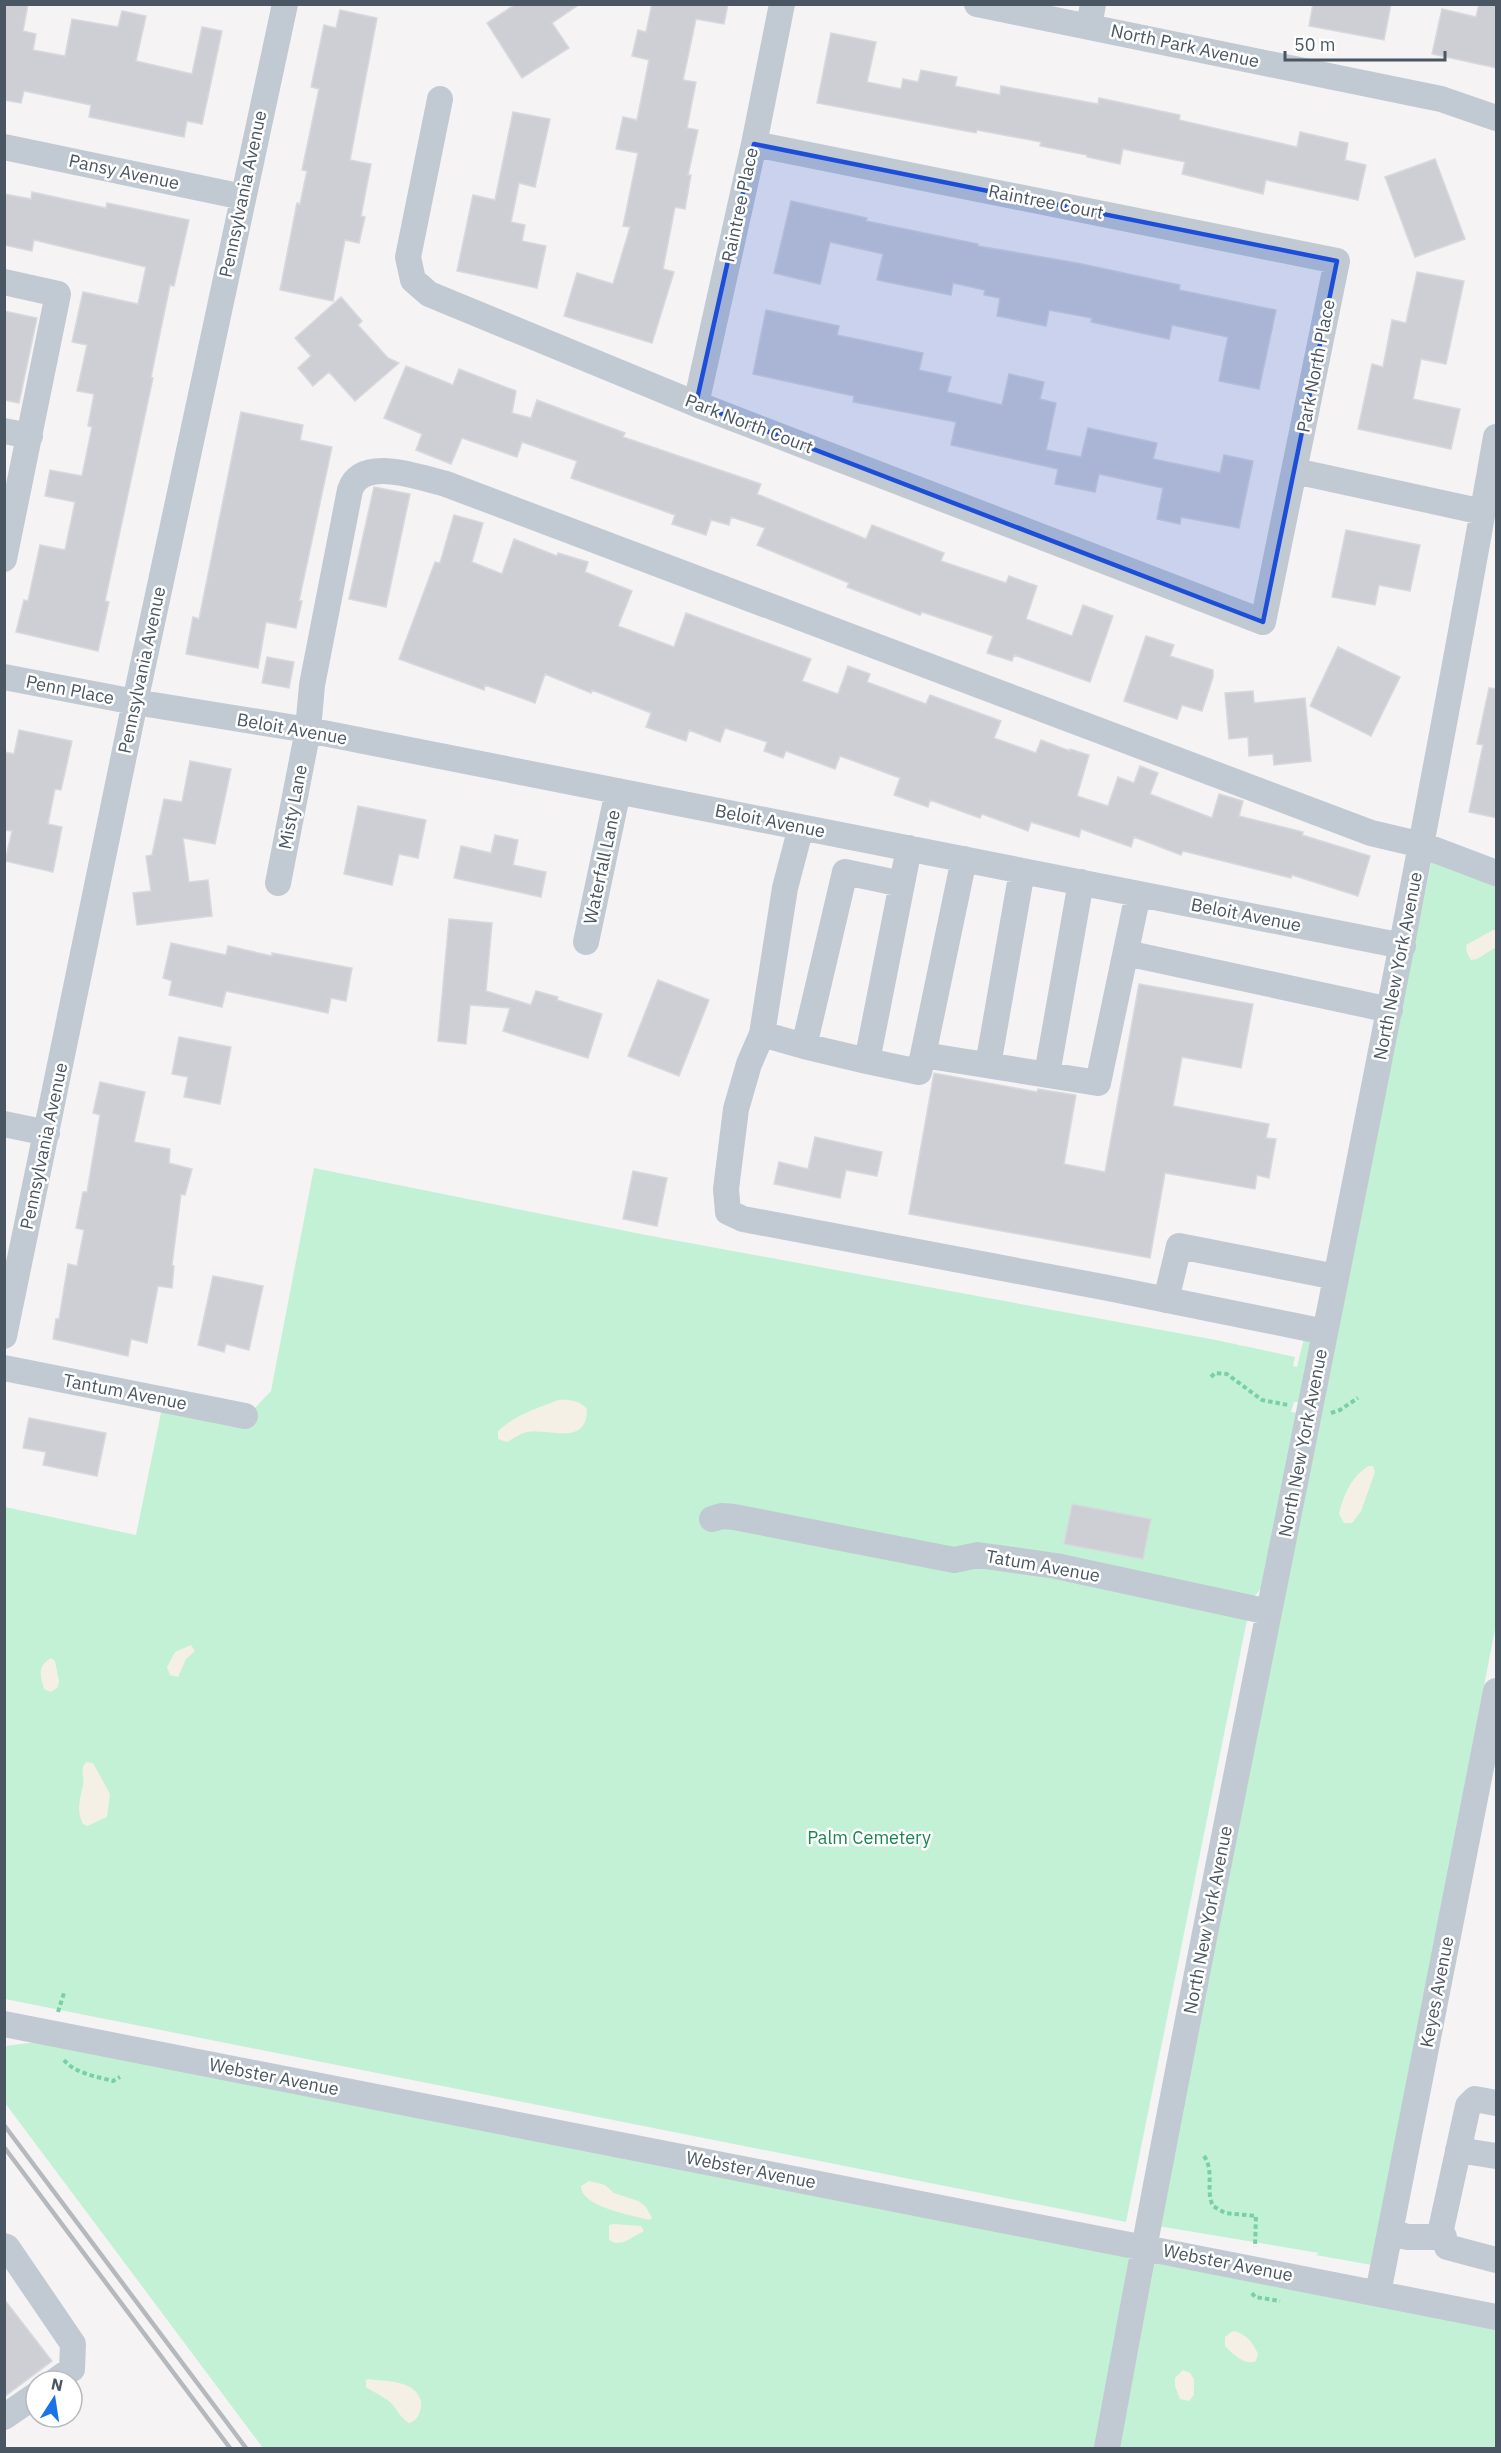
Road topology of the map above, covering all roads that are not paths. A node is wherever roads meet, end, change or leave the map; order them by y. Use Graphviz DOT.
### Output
graph roads {
  1 [pos="285,4"];
  2 [pos="782,4"];
  3 [pos="977,4"];
  4 [pos="1091,16"];
  5 [pos="440,99"];
  6 [pos="1497,118"];
  7 [pos="754,144"];
  8 [pos="4,147"];
  9 [pos="243,197"];
  10 [pos="1337,261"];
  11 [pos="4,282"];
  12 [pos="696,404"];
  13 [pos="4,431"];
  14 [pos="30,436"];
  15 [pos="1497,437"];
  16 [pos="1295,471"];
  17 [pos="1483,512"];
  18 [pos="4,559"];
  19 [pos="1263,622"];
  20 [pos="4,677"];
  21 [pos="135,702"];
  22 [pos="308,730"];
  23 [pos="618,791"];
  24 [pos="801,827"];
  25 [pos="1422,845"];
  26 [pos="909,848"];
  27 [pos="964,859"];
  28 [pos="1022,871"];
  29 [pos="1497,873"];
  30 [pos="1081,882"];
  31 [pos="278,883"];
  32 [pos="902,884"];
  33 [pos="1138,894"];
  34 [pos="586,942"];
  35 [pos="1403,946"];
  36 [pos="1126,953"];
  37 [pos="1390,1010"];
  38 [pos="762,1034"];
  39 [pos="804,1046"];
  40 [pos="923,1055"];
  41 [pos="867,1061"];
  42 [pos="988,1065"];
  43 [pos="1047,1074"];
  44 [pos="4,1124"];
  45 [pos="47,1133"];
  46 [pos="1336,1277"];
  47 [pos="1166,1300"];
  48 [pos="1325,1332"];
  49 [pos="4,1336"];
  50 [pos="4,1368"];
  51 [pos="245,1416"];
  52 [pos="711,1519"];
  53 [pos="1269,1612"];
  54 [pos="1497,1691"];
  55 [pos="4,2024"];
  56 [pos="1497,2103"];
  57 [pos="1458,2150"];
  58 [pos="1497,2156"];
  59 [pos="1390,2231"];
  60 [pos="1444,2238"];
  61 [pos="4,2246"];
  62 [pos="1143,2246"];
  63 [pos="1497,2260"];
  64 [pos="1378,2293"];
  65 [pos="1497,2317"];
  66 [pos="65,2369"];
  67 [pos="24,2403"];
  68 [pos="4,2417"];
  69 [pos="1107,2448"];
  1 -- 9 [label="street, Pennsylvania Avenue"];
  2 -- 7 [label="street, Raintree Place"];
  3 -- 4 [label="street, North Park Avenue"];
  4 -- 6 [label="street, North Park Avenue"];
  5 -- 12 [label="street, Park North Court"];
  7 -- 10 [label="street, Raintree Court"];
  7 -- 12 [label="street, Raintree Place"];
  8 -- 9 [label="street, Pansy Avenue"];
  9 -- 21 [label="street, Pennsylvania Avenue"];
  10 -- 16 [label="street, Park North Place"];
  11 -- 14 [label="street"];
  12 -- 19 [label="street, Park North Court"];
  13 -- 14 [label="street"];
  14 -- 18 [label="street"];
  15 -- 17 [label="street, North New York Avenue"];
  16 -- 17 [label="street"];
  16 -- 19 [label="street, Park North Place"];
  17 -- 25 [label="street, North New York Avenue"];
  20 -- 21 [label="street, Penn Place"];
  21 -- 22 [label="street, Beloit Avenue"];
  21 -- 45 [label="street, Pennsylvania Avenue"];
  22 -- 23 [label="street, Beloit Avenue"];
  22 -- 25 [label="street, Misty Lane"];
  22 -- 31 [label="street, Misty Lane"];
  23 -- 24 [label="street, Beloit Avenue"];
  23 -- 34 [label="street, Waterfall Lane"];
  24 -- 26 [label="street, Beloit Avenue"];
  24 -- 38 [label="street"];
  25 -- 29 [label="street"];
  25 -- 35 [label="street, North New York Avenue"];
  26 -- 27 [label="street, Beloit Avenue"];
  26 -- 32 [label="street"];
  27 -- 28 [label="street, Beloit Avenue"];
  27 -- 40 [label="street"];
  28 -- 30 [label="street, Beloit Avenue"];
  28 -- 42 [label="street"];
  30 -- 33 [label="street, Beloit Avenue"];
  30 -- 43 [label="street"];
  32 -- 39 [label="street"];
  32 -- 41 [label="street"];
  33 -- 35 [label="street, Beloit Avenue"];
  33 -- 36 [label="street"];
  35 -- 37 [label="street, North New York Avenue"];
  36 -- 37 [label="street"];
  36 -- 43 [label="street"];
  37 -- 46 [label="street, North New York Avenue"];
  38 -- 39 [label="street"];
  38 -- 47 [label="street"];
  39 -- 41 [label="street"];
  40 -- 41 [label="street"];
  40 -- 42 [label="street"];
  42 -- 43 [label="street"];
  44 -- 45 [label="street"];
  45 -- 49 [label="street, Pennsylvania Avenue"];
  46 -- 47 [label="street"];
  46 -- 48 [label="street, North New York Avenue"];
  47 -- 48 [label="street"];
  48 -- 53 [label="street, North New York Avenue"];
  50 -- 51 [label="street, Tantum Avenue"];
  52 -- 53 [label="street, Tatum Avenue"];
  53 -- 62 [label="street, North New York Avenue"];
  54 -- 59 [label="street, Keyes Avenue"];
  55 -- 62 [label="street, Webster Avenue"];
  56 -- 57 [label="street"];
  57 -- 58 [label="street"];
  57 -- 60 [label="street"];
  59 -- 60 [label="street"];
  59 -- 64 [label="street, Keyes Avenue"];
  60 -- 63 [label="street"];
  61 -- 66 [label="street"];
  62 -- 64 [label="street, Webster Avenue"];
  62 -- 69 [label="street, North New York Avenue"];
  64 -- 65 [label="street, Webster Avenue"];
  67 -- 68 [label="street"];
}
